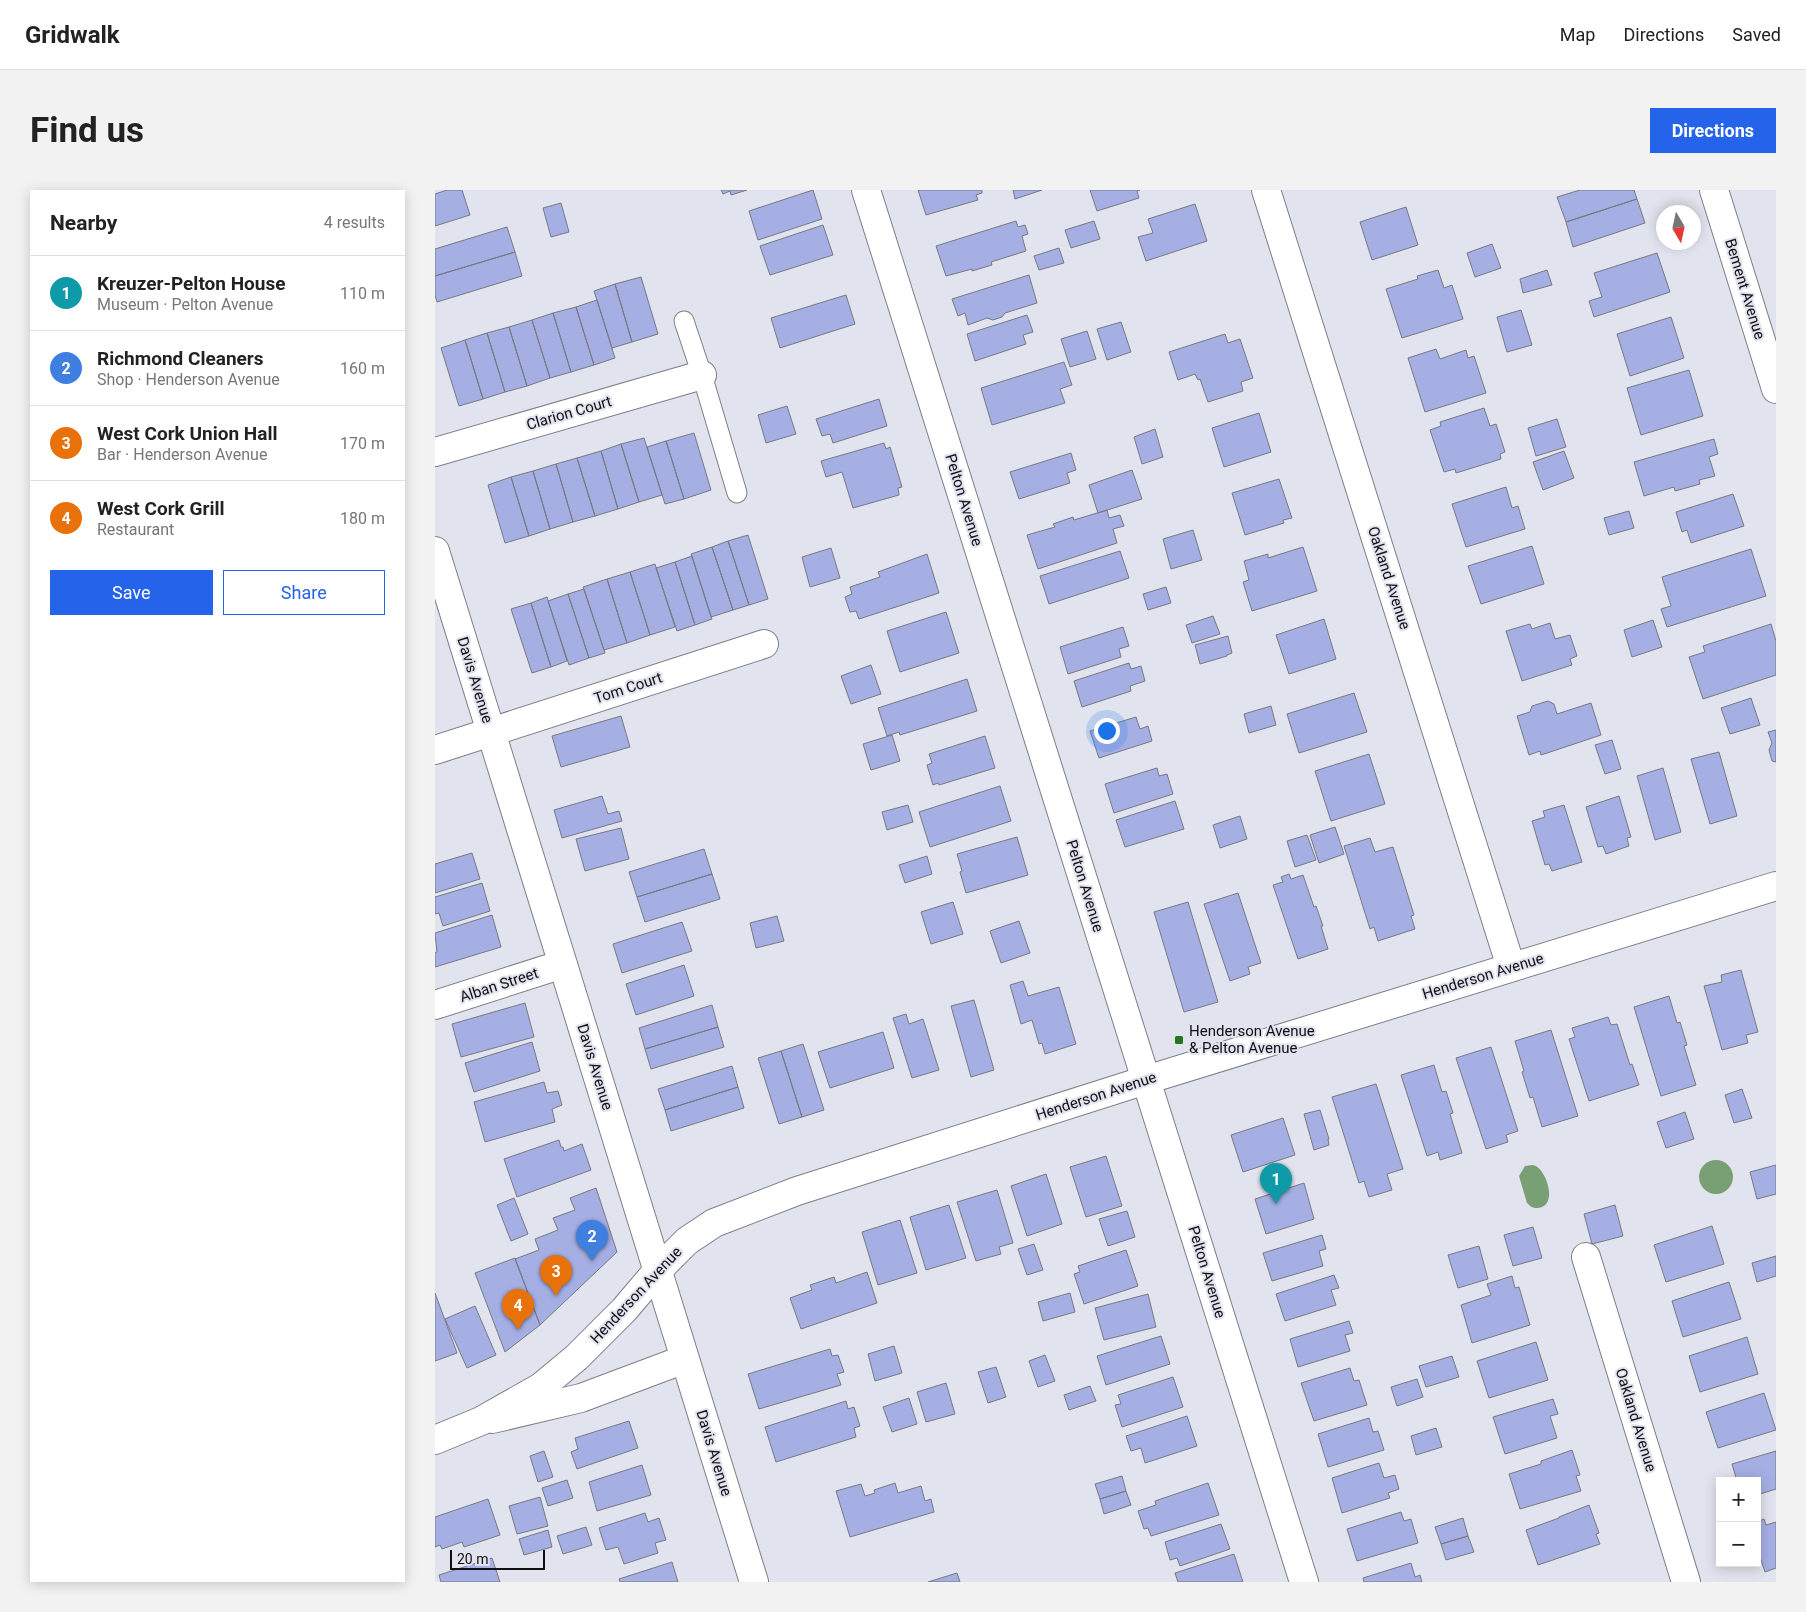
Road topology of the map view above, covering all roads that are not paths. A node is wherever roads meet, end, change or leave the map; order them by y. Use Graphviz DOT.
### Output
graph roads {
  1 [pos="867,190"];
  2 [pos="1266,190"];
  3 [pos="1714,190"];
  4 [pos="684,321"];
  5 [pos="702,375"];
  6 [pos="1776,389"];
  7 [pos="435,452"];
  8 [pos="737,493"];
  9 [pos="435,551"];
  10 [pos="765,644"];
  11 [pos="491,732"];
  12 [pos="435,750"];
  13 [pos="1776,886"];
  14 [pos="563,964"];
  15 [pos="1511,967"];
  16 [pos="435,1005"];
  17 [pos="1146,1080"];
  18 [pos="1586,1257"];
  19 [pos="658,1270"];
  20 [pos="685,1359"];
  21 [pos="481,1421"];
  22 [pos="435,1440"];
  23 [pos="754,1582"];
  24 [pos="1304,1582"];
  25 [pos="1686,1582"];
  1 -- 17 [label="street, Pelton Avenue"];
  2 -- 15 [label="street, Oakland Avenue"];
  3 -- 6 [label="street, Bement Avenue"];
  4 -- 5 [label="lane"];
  5 -- 7 [label="street, Clarion Court"];
  5 -- 8 [label="lane"];
  9 -- 11 [label="street, Davis Avenue"];
  10 -- 11 [label="street, Tom Court"];
  11 -- 12 [label="street, Tom Court"];
  11 -- 14 [label="street, Davis Avenue"];
  13 -- 15 [label="street, Henderson Avenue"];
  14 -- 16 [label="street, Alban Street"];
  14 -- 19 [label="street, Davis Avenue"];
  15 -- 17 [label="street, Henderson Avenue"];
  17 -- 19 [label="street, Henderson Avenue"];
  17 -- 24 [label="street, Pelton Avenue"];
  18 -- 25 [label="street, Oakland Avenue"];
  19 -- 20 [label="street, Davis Avenue"];
  19 -- 21 [label="street, Henderson Avenue"];
  20 -- 21 [label="street, Henderson Avenue"];
  20 -- 23 [label="street, Davis Avenue"];
  21 -- 22 [label="street, Henderson Avenue"];
}
